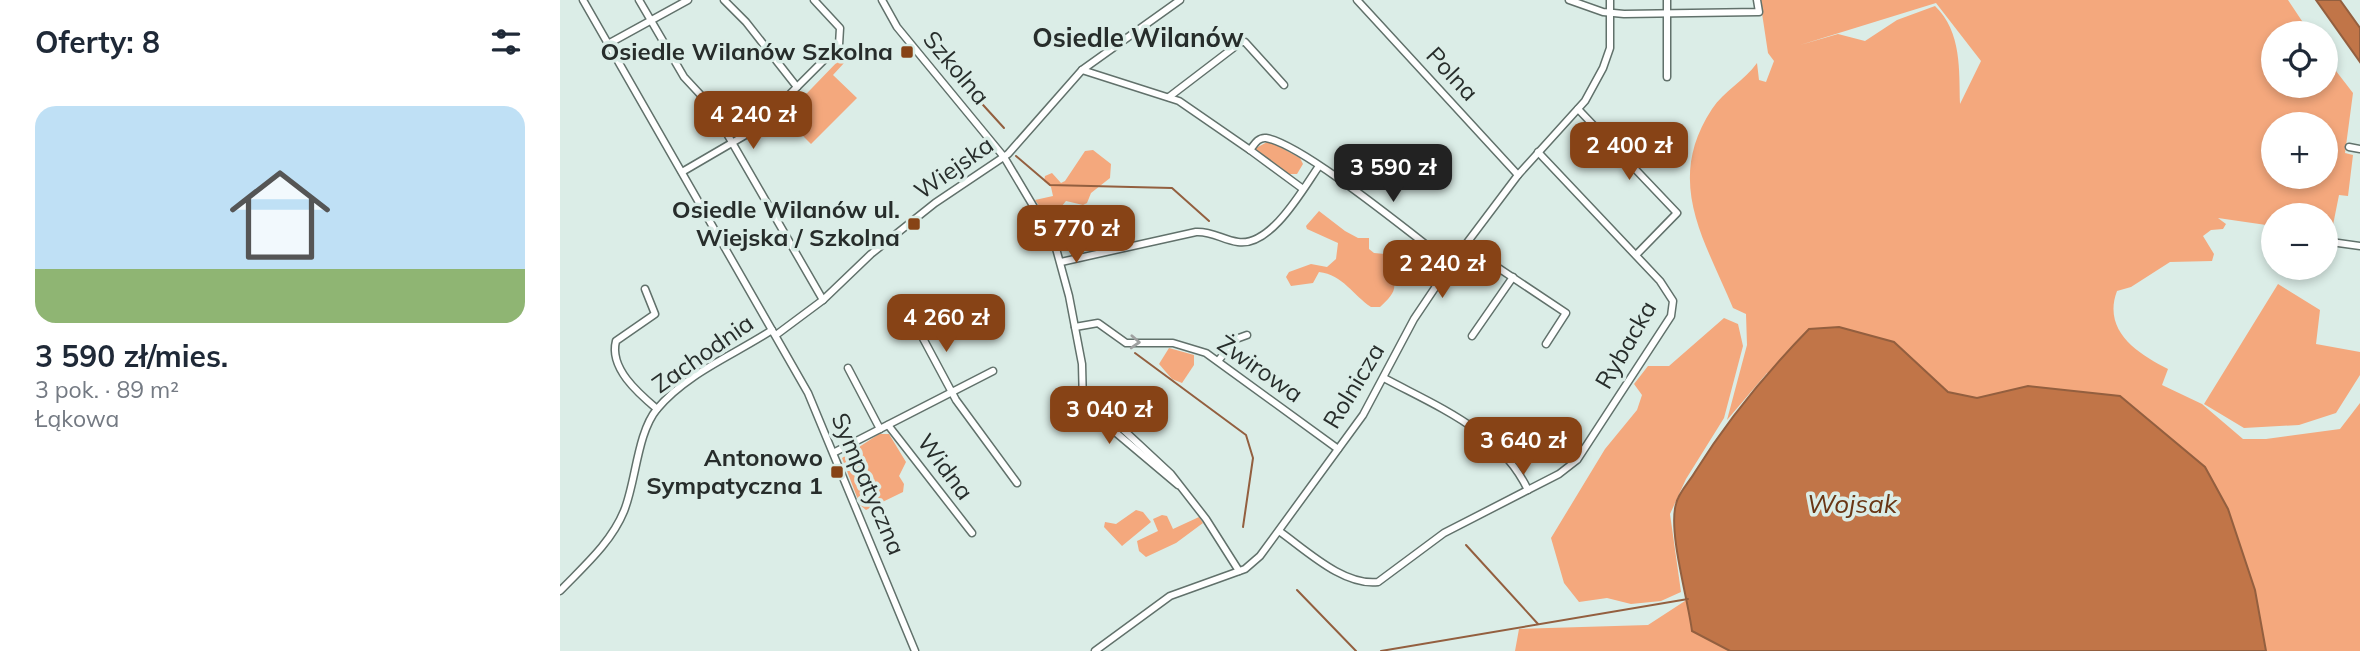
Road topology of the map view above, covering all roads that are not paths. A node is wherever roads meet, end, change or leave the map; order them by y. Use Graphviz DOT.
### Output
graph roads {
  1 [pos="583,0"];
  2 [pos="639,0"];
  3 [pos="688,0"];
  4 [pos="724,0"];
  5 [pos="814,0"];
  6 [pos="891,0"];
  7 [pos="1180,0"];
  8 [pos="1357,0"];
  9 [pos="1569,0"];
  10 [pos="1610,0"];
  11 [pos="1667,0"];
  12 [pos="1757,0"];
  13 [pos="883,2"];
  14 [pos="1668,13"];
  15 [pos="1611,14"];
  16 [pos="652,22"];
  17 [pos="608,44"];
  18 [pos="1082,70"];
  19 [pos="1667,77"];
  20 [pos="1284,85"];
  21 [pos="797,87"];
  22 [pos="1169,97"];
  23 [pos="1578,109"];
  24 [pos="733,144"];
  25 [pos="2349,147"];
  26 [pos="2360,149"];
  27 [pos="1250,150"];
  28 [pos="1538,152"];
  29 [pos="1004,157"];
  30 [pos="1320,166"];
  31 [pos="682,172"];
  32 [pos="1518,175"];
  33 [pos="1303,189"];
  34 [pos="2338,243"];
  35 [pos="1464,245"];
  36 [pos="2360,246"];
  37 [pos="1636,255"];
  38 [pos="1061,262"];
  39 [pos="1451,264"];
  40 [pos="1513,277"];
  41 [pos="645,289"];
  42 [pos="823,300"];
  43 [pos="1075,327"];
  44 [pos="918,329"];
  45 [pos="774,332"];
  46 [pos="1247,335"];
  47 [pos="1472,336"];
  48 [pos="1546,344"];
  49 [pos="1218,361"];
  50 [pos="848,368"];
  51 [pos="993,371"];
  52 [pos="1384,378"];
  53 [pos="951,392"];
  54 [pos="657,409"];
  55 [pos="888,425"];
  56 [pos="880,429"];
  57 [pos="1338,449"];
  58 [pos="835,452"];
  59 [pos="1017,483"];
  60 [pos="1528,490"];
  61 [pos="1279,530"];
  62 [pos="972,533"];
  63 [pos="1240,571"];
  64 [pos="560,591"];
  65 [pos="915,651"];
  66 [pos="1095,651"];
  1 -- 17 [label="street, Sympatyczna"];
  2 -- 16 [label="street"];
  3 -- 16 [label="street"];
  4 -- 21 [label="street"];
  5 -- 21 [label="street"];
  6 -- 13 [label="street"];
  7 -- 18 [label="street, Wiejska"];
  8 -- 32 [label="street, Polna"];
  9 -- 15 [label="street"];
  10 -- 15 [label="street, Rolnicza"];
  11 -- 14 [label="street"];
  12 -- 14 [label="street"];
  13 -- 29 [label="street, Szkolna"];
  14 -- 15 [label="street"];
  14 -- 19 [label="street"];
  15 -- 23 [label="street, Rolnicza"];
  16 -- 17 [label="street"];
  16 -- 24 [label="street"];
  17 -- 31 [label="street, Sympatyczna"];
  18 -- 22 [label="street"];
  18 -- 29 [label="street, Wiejska"];
  20 -- 22 [label="street"];
  21 -- 24 [label="street"];
  22 -- 27 [label="street"];
  23 -- 28 [label="street, Rolnicza"];
  23 -- 37 [label="street"];
  24 -- 31 [label="street"];
  24 -- 42 [label="street"];
  25 -- 26 [label="street"];
  27 -- 30 [label="street"];
  27 -- 33 [label="street"];
  28 -- 32 [label="street, Rolnicza"];
  28 -- 37 [label="street, Rybacka"];
  29 -- 38 [label="street, Szkolna"];
  29 -- 42 [label="street, Wiejska"];
  30 -- 33 [label="street"];
  30 -- 39 [label="street"];
  31 -- 45 [label="street, Sympatyczna"];
  32 -- 35 [label="street, Rolnicza"];
  33 -- 38 [label="street"];
  34 -- 36 [label="street"];
  35 -- 39 [label="street, Rolnicza"];
  35 -- 40 [label="street"];
  37 -- 60 [label="street, Rybacka"];
  38 -- 43 [label="street, Szkolna"];
  39 -- 52 [label="street, Rolnicza"];
  40 -- 47 [label="street"];
  40 -- 48 [label="street"];
  41 -- 54 [label="street"];
  42 -- 45 [label="street, Wiejska"];
  43 -- 49 [label="street, Żwirowa, one-way"];
  43 -- 63 [label="street, Szkolna"];
  44 -- 53 [label="street"];
  45 -- 54 [label="street, Zachodnia"];
  45 -- 58 [label="street, Sympatyczna"];
  46 -- 49 [label="street"];
  49 -- 57 [label="street, Żwirowa"];
  50 -- 56 [label="street"];
  51 -- 53 [label="street"];
  52 -- 57 [label="street, Rolnicza"];
  52 -- 60 [label="street"];
  53 -- 55 [label="street"];
  53 -- 59 [label="street"];
  54 -- 64 [label="street, Zachodnia"];
  55 -- 56 [label="street"];
  55 -- 62 [label="street, Widna"];
  56 -- 58 [label="street"];
  57 -- 61 [label="street, Rolnicza"];
  58 -- 65 [label="street, Sympatyczna"];
  60 -- 61 [label="street, Rybacka"];
  61 -- 63 [label="street, Rolnicza"];
  63 -- 66 [label="street, Rolnicza"];
}
